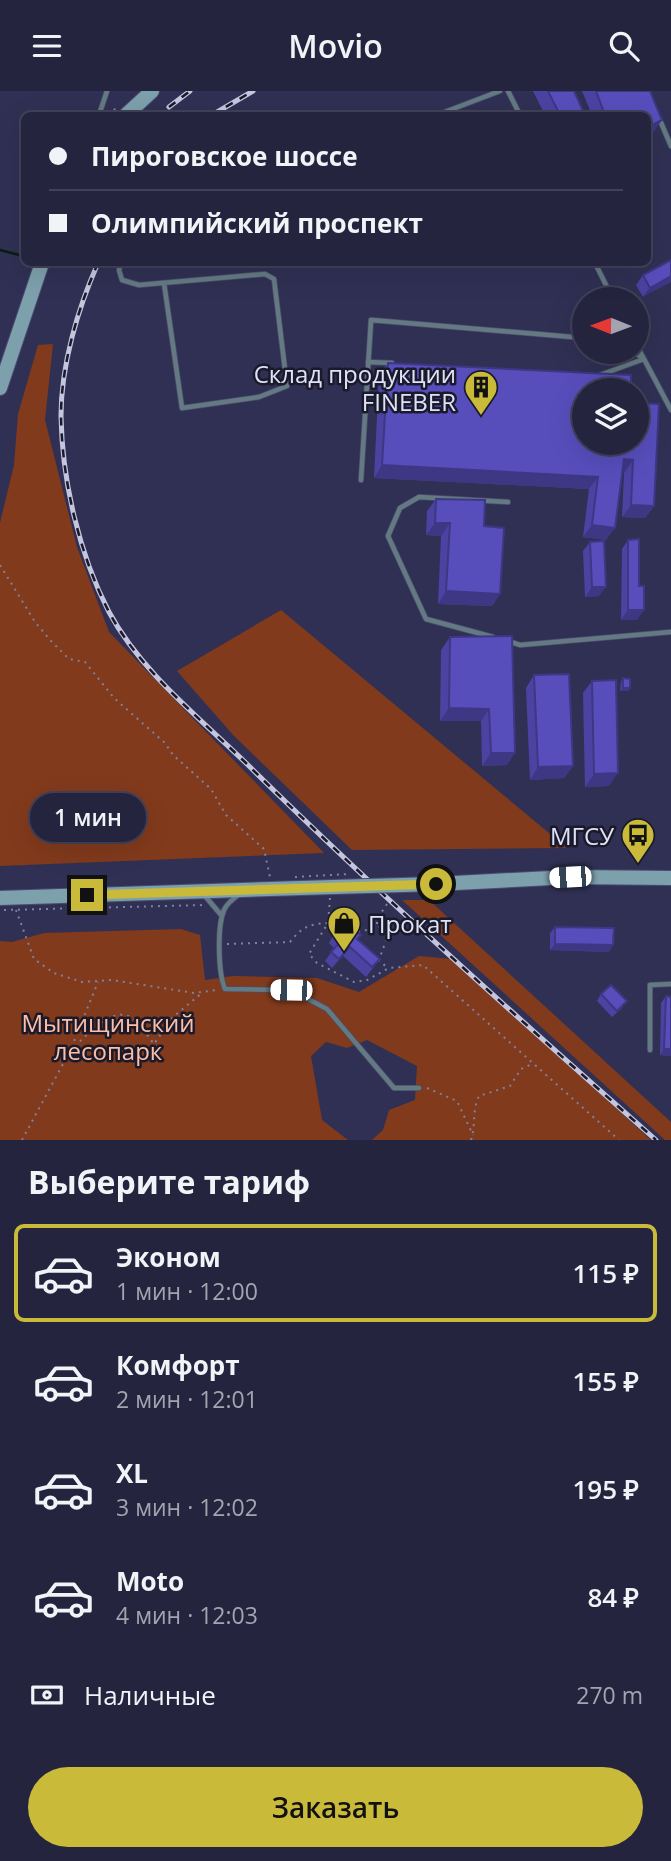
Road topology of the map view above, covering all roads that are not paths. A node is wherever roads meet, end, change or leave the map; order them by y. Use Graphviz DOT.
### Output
graph roads {
  1 [pos="107,91"];
  2 [pos="152,91"];
  3 [pos="500,91"];
  4 [pos="508,91"];
  5 [pos="100,112"];
  6 [pos="129,112"];
  7 [pos="445,112"];
  8 [pos="518,112"];
  9 [pos="656,113"];
  10 [pos="671,146"];
  11 [pos="41,266"];
  12 [pos="120,266"];
  13 [pos="596,266"];
  14 [pos="164,283"];
  15 [pos="607,287"];
  16 [pos="572,337"];
  17 [pos="368,362"];
  18 [pos="396,363"];
  19 [pos="631,364"];
  20 [pos="647,364"];
  21 [pos="587,374"];
  22 [pos="0,388"];
  23 [pos="671,409"];
  24 [pos="361,480"];
  25 [pos="508,502"];
  26 [pos="671,632"];
  27 [pos="671,878"];
  28 [pos="247,890"];
  29 [pos="195,891"];
  30 [pos="0,898"];
  31 [pos="222,916"];
  32 [pos="671,984"];
  33 [pos="650,1050"];
  34 [pos="419,1088"];
  1 -- 5 [label="lane"];
  2 -- 6 [label="main road"];
  3 -- 7 [label="lane"];
  4 -- 8 [label="lane"];
  9 -- 10 [label="lane"];
  11 -- 22 [label="main road"];
  12 -- 14 [label="lane"];
  13 -- 15 [label="lane"];
  14 -- 14 [label="lane"];
  16 -- 17 [label="lane"];
  17 -- 18 [label="lane"];
  17 -- 24 [label="lane"];
  19 -- 21 [label="lane"];
  20 -- 23 [label="lane"];
  25 -- 26 [label="lane"];
  27 -- 28 [label="main road, bridge"];
  28 -- 29 [label="main road"];
  28 -- 31 [label="lane"];
  29 -- 30 [label="main road"];
  29 -- 31 [label="lane"];
  31 -- 34 [label="lane"];
  32 -- 33 [label="lane"];
}
